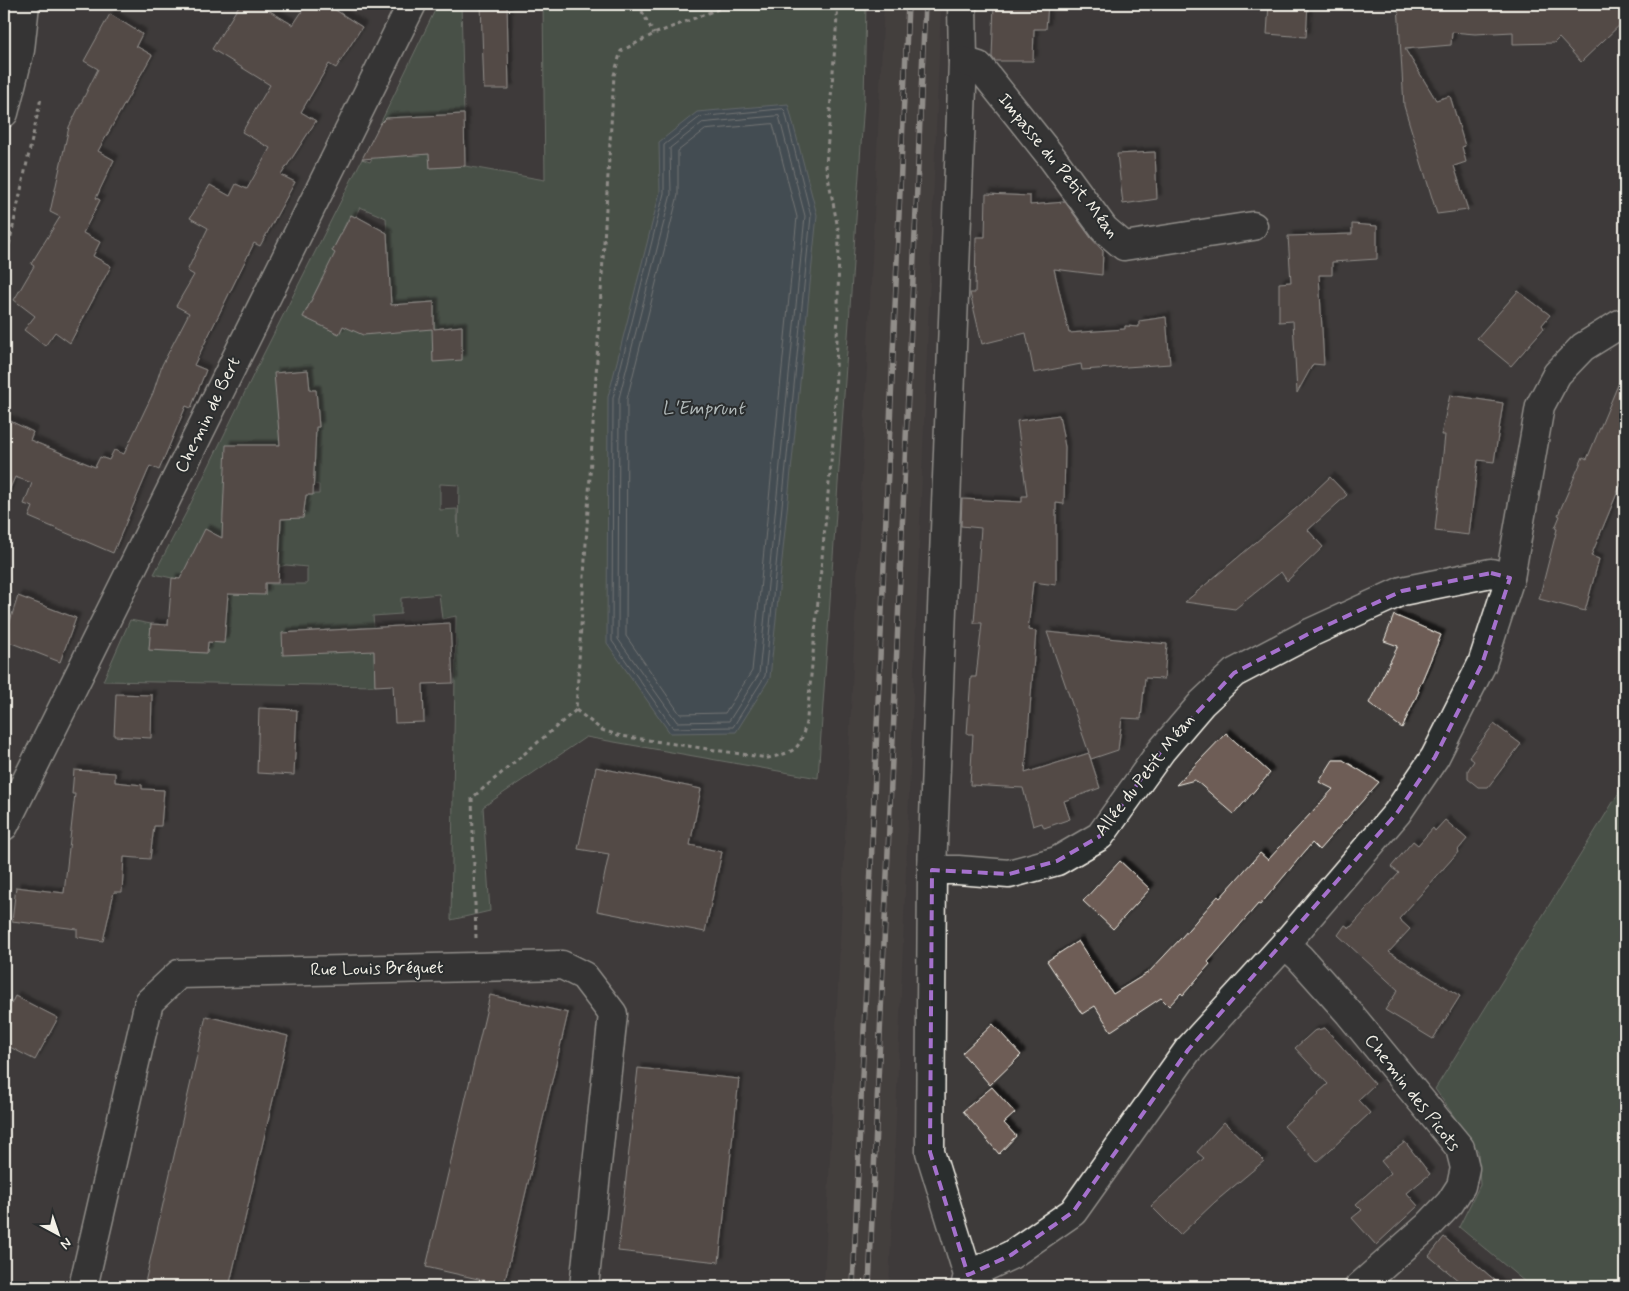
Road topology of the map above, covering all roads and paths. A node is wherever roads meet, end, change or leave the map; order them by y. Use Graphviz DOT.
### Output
graph roads {
  1 [pos="25,4"];
  2 [pos="412,4"];
  3 [pos="638,4"];
  4 [pos="731,4"];
  5 [pos="838,4"];
  6 [pos="962,4"];
  7 [pos="654,34"];
  8 [pos="963,61"];
  9 [pos="41,96"];
  10 [pos="4,113"];
  11 [pos="1253,226"];
  12 [pos="4,268"];
  13 [pos="1625,324"];
  14 [pos="1510,578"];
  15 [pos="576,710"];
  16 [pos="4,826"];
  17 [pos="932,870"];
  18 [pos="1284,944"];
  19 [pos="477,967"];
  20 [pos="967,1281"];
  21 [pos="83,1287"];
  22 [pos="584,1287"];
  23 [pos="1359,1287"];
  1 -- 10 [label="street"];
  2 -- 16 [label="street, Chemin de Bert"];
  3 -- 7 [label="path"];
  4 -- 7 [label="path"];
  5 -- 15 [label="path"];
  6 -- 8 [label="street"];
  7 -- 15 [label="path"];
  8 -- 11 [label="street, Impasse du Petit Méan"];
  8 -- 17 [label="street"];
  9 -- 12 [label="path"];
  13 -- 14 [label="street"];
  14 -- 17 [label="street, Allée du Petit Méan"];
  14 -- 18 [label="street"];
  15 -- 19 [label="path"];
  17 -- 20 [label="street"];
  18 -- 20 [label="street"];
  18 -- 23 [label="street, Chemin des Picots"];
  19 -- 21 [label="street, Rue Louis Bréguet"];
  19 -- 22 [label="street, Rue Louis Bréguet"];
}
